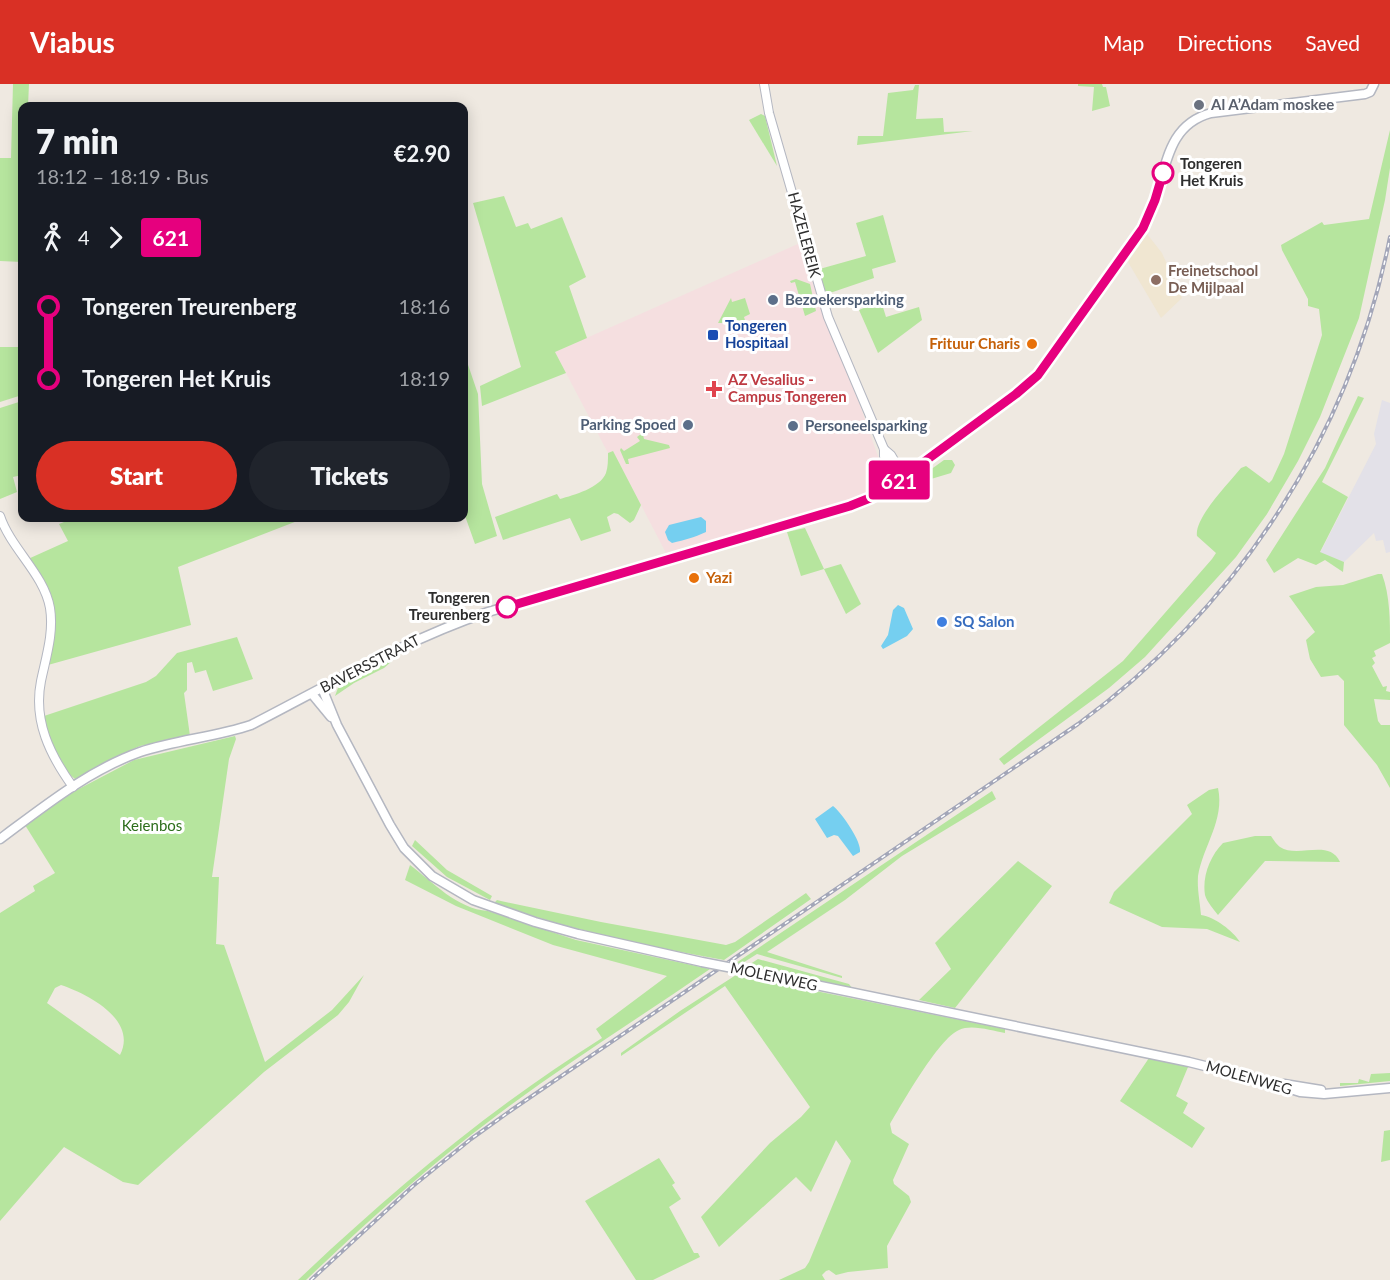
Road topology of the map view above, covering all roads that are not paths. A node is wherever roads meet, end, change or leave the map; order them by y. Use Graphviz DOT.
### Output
graph roads {
  1 [pos="764,84"];
  2 [pos="1374,84"];
  3 [pos="884,449"];
  4 [pos="904,477"];
  5 [pos="894,483"];
  6 [pos="0,516"];
  7 [pos="322,688"];
  8 [pos="312,694"];
  9 [pos="337,725"];
  10 [pos="73,787"];
  11 [pos="0,839"];
  12 [pos="1265,1081"];
  13 [pos="1390,1088"];
  14 [pos="1336,1092"];
  1 -- 3 [label="street, HAZELEREIK"];
  2 -- 4 [label="main road, BAVERSSTRAAT"];
  3 -- 4 [label="street, HAZELEREIK"];
  3 -- 5 [label="street, HAZELEREIK"];
  4 -- 5 [label="main road, BAVERSSTRAAT"];
  5 -- 7 [label="main road, BAVERSSTRAAT"];
  6 -- 10 [label="street"];
  7 -- 8 [label="main road, BAVERSSTRAAT"];
  7 -- 9 [label="main road, MOLENWEG"];
  8 -- 9 [label="main road, MOLENWEG"];
  8 -- 10 [label="main road, BAVERSSTRAAT"];
  9 -- 12 [label="main road, MOLENWEG, bridge"];
  10 -- 11 [label="main road, BAVERSSTRAAT"];
  12 -- 14 [label="main road"];
  12 -- 14 [label="main road, MOLENWEG"];
  13 -- 14 [label="main road"];
}
